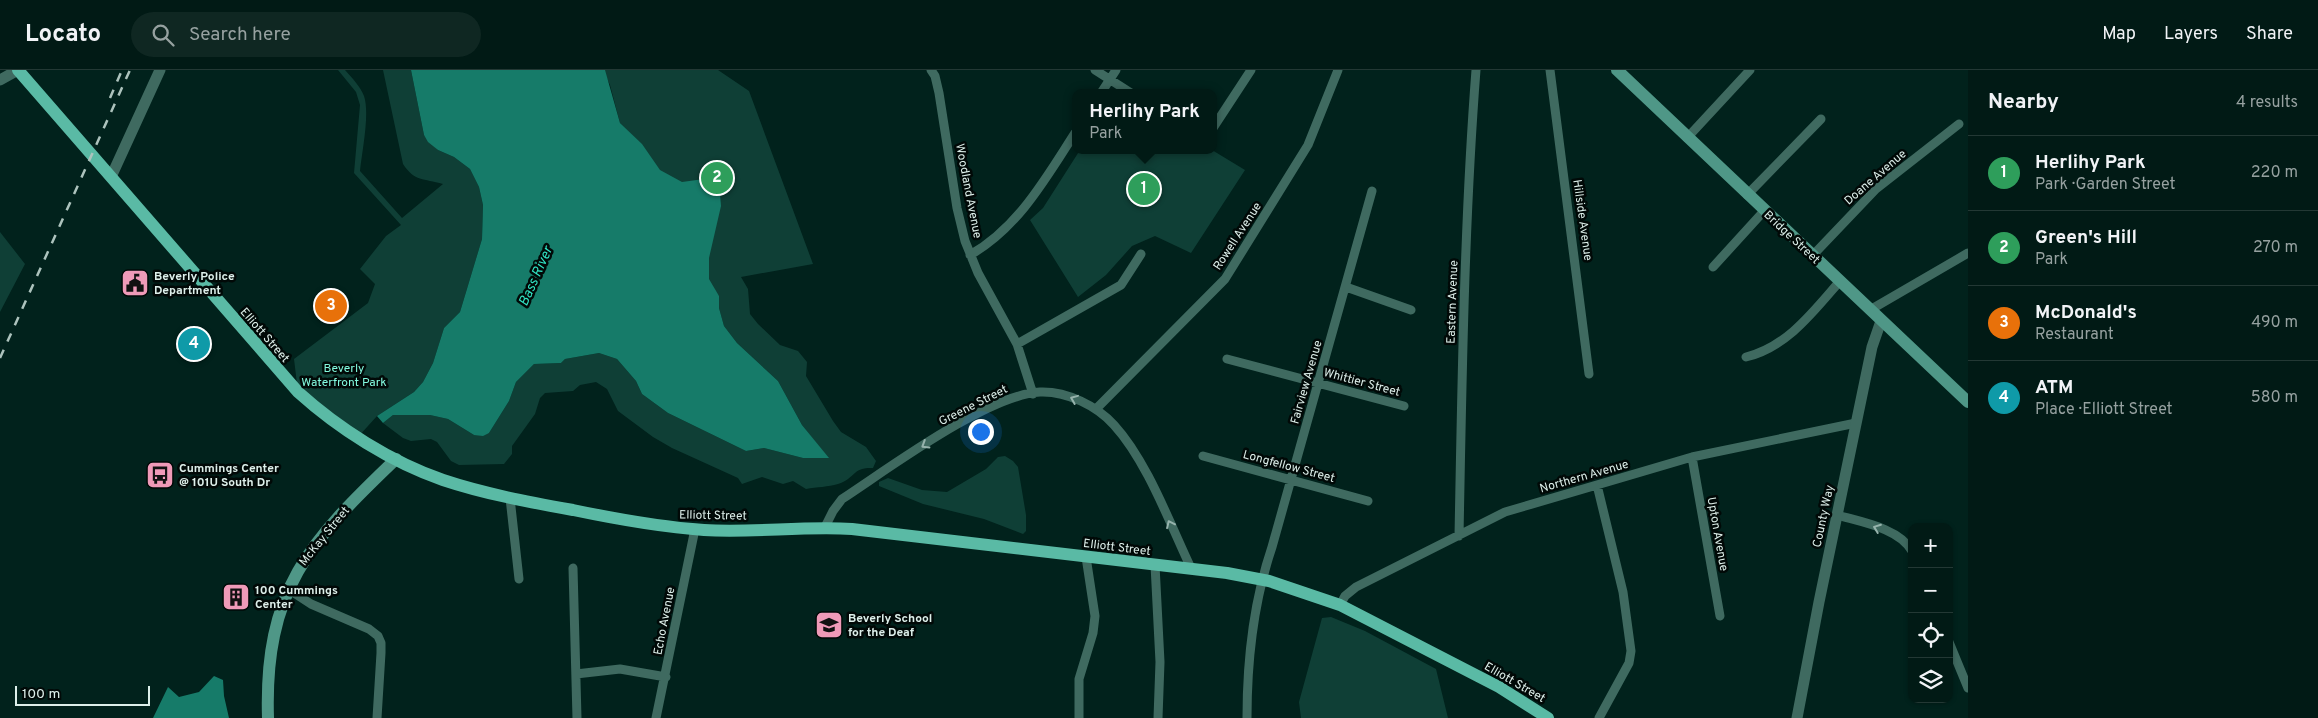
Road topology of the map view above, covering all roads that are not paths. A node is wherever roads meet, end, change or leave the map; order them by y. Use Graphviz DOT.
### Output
graph roads {
  1 [pos="18,70"];
  2 [pos="160,70"];
  3 [pos="931,70"];
  4 [pos="1095,70"];
  5 [pos="1116,70"];
  6 [pos="1251,70"];
  7 [pos="1338,70"];
  8 [pos="1476,70"];
  9 [pos="1550,70"];
  10 [pos="1617,70"];
  11 [pos="1750,70"];
  12 [pos="0,80"];
  13 [pos="1110,80"];
  14 [pos="1104,89"];
  15 [pos="1125,89"];
  16 [pos="1821,119"];
  17 [pos="1217,122"];
  18 [pos="1959,124"];
  19 [pos="1072,138"];
  20 [pos="1686,138"];
  21 [pos="111,177"];
  22 [pos="1372,192"];
  23 [pos="1747,195"];
  24 [pos="1764,211"];
  25 [pos="1141,254"];
  26 [pos="1968,254"];
  27 [pos="970,255"];
  28 [pos="1813,256"];
  29 [pos="1714,267"];
  30 [pos="1840,282"];
  31 [pos="1346,287"];
  32 [pos="1411,310"];
  33 [pos="1870,310"];
  34 [pos="1882,321"];
  35 [pos="1017,344"];
  36 [pos="1746,357"];
  37 [pos="1227,359"];
  38 [pos="1589,374"];
  39 [pos="1319,384"];
  40 [pos="1033,394"];
  41 [pos="1968,402"];
  42 [pos="1404,406"];
  43 [pos="1096,409"];
  44 [pos="1856,422"];
  45 [pos="1203,456"];
  46 [pos="1692,457"];
  47 [pos="396,459"];
  48 [pos="1292,480"];
  49 [pos="1597,485"];
  50 [pos="510,498"];
  51 [pos="1368,501"];
  52 [pos="1837,515"];
  53 [pos="825,527"];
  54 [pos="695,529"];
  55 [pos="1459,536"];
  56 [pos="1908,544"];
  57 [pos="1086,557"];
  58 [pos="1156,565"];
  59 [pos="573,568"];
  60 [pos="1191,568"];
  61 [pos="518,579"];
  62 [pos="1261,579"];
  63 [pos="288,589"];
  64 [pos="1340,604"];
  65 [pos="1720,616"];
  66 [pos="1953,652"];
  67 [pos="576,674"];
  68 [pos="666,677"];
  69 [pos="1968,688"];
  70 [pos="268,718"];
  71 [pos="377,718"];
  72 [pos="577,718"];
  73 [pos="656,718"];
  74 [pos="1079,718"];
  75 [pos="1158,718"];
  76 [pos="1247,718"];
  77 [pos="1548,718"];
  78 [pos="1599,718"];
  79 [pos="1797,718"];
  1 -- 12 [label="street"];
  1 -- 21 [label="main road, Elliott Street"];
  2 -- 21 [label="street"];
  3 -- 27 [label="street, Woodland Avenue"];
  4 -- 13 [label="street"];
  5 -- 13 [label="street"];
  6 -- 17 [label="street"];
  7 -- 43 [label="street, Rowell Avenue"];
  8 -- 55 [label="street, Eastern Avenue"];
  9 -- 38 [label="street, Hillside Avenue"];
  10 -- 20 [label="main road, Bridge Street"];
  11 -- 20 [label="street"];
  13 -- 14 [label="street"];
  13 -- 15 [label="street"];
  16 -- 23 [label="street"];
  18 -- 28 [label="street, Doane Avenue"];
  19 -- 27 [label="street"];
  20 -- 23 [label="main road, Bridge Street"];
  21 -- 47 [label="main road, Elliott Street"];
  22 -- 31 [label="street, Fairview Avenue"];
  23 -- 24 [label="main road, Bridge Street"];
  24 -- 28 [label="main road, Bridge Street"];
  24 -- 29 [label="street"];
  25 -- 35 [label="street"];
  26 -- 33 [label="street"];
  27 -- 35 [label="street, Woodland Avenue"];
  28 -- 30 [label="main road, Bridge Street"];
  30 -- 33 [label="main road, Bridge Street"];
  30 -- 36 [label="street"];
  31 -- 32 [label="street"];
  31 -- 39 [label="street, Fairview Avenue"];
  33 -- 34 [label="main road, Bridge Street"];
  34 -- 41 [label="main road, Bridge Street"];
  34 -- 44 [label="street, County Way"];
  35 -- 40 [label="street, Woodland Avenue"];
  37 -- 39 [label="street, Whittier Street"];
  39 -- 42 [label="street, Whittier Street"];
  39 -- 48 [label="street, Fairview Avenue"];
  43 -- 40 [label="street, Greene Street, one-way"];
  40 -- 53 [label="street, Greene Street, one-way"];
  60 -- 43 [label="street, Greene Street, one-way"];
  44 -- 46 [label="street, Northern Avenue"];
  44 -- 52 [label="street, County Way"];
  45 -- 48 [label="street, Longfellow Street"];
  46 -- 49 [label="street, Northern Avenue"];
  46 -- 65 [label="street, Upton Avenue"];
  47 -- 50 [label="main road, Elliott Street"];
  47 -- 63 [label="main road, McKay Street"];
  48 -- 51 [label="street, Longfellow Street"];
  48 -- 62 [label="street, Fairview Avenue"];
  49 -- 55 [label="street, Northern Avenue"];
  49 -- 78 [label="street"];
  50 -- 54 [label="main road, Elliott Street"];
  50 -- 61 [label="street"];
  56 -- 52 [label="street, one-way"];
  52 -- 79 [label="street, County Way"];
  53 -- 54 [label="main road, Elliott Street"];
  53 -- 57 [label="main road, Elliott Street"];
  54 -- 68 [label="street, Echo Avenue"];
  55 -- 64 [label="street, Northern Avenue"];
  57 -- 58 [label="main road, Elliott Street"];
  57 -- 74 [label="street"];
  58 -- 60 [label="main road, Elliott Street"];
  58 -- 75 [label="street"];
  59 -- 67 [label="street"];
  60 -- 62 [label="main road, Elliott Street"];
  62 -- 64 [label="main road, Elliott Street"];
  62 -- 76 [label="street, Fairview Avenue"];
  63 -- 70 [label="main road, McKay Street"];
  63 -- 71 [label="street"];
  64 -- 77 [label="main road, Elliott Street"];
  66 -- 69 [label="street"];
  67 -- 68 [label="street"];
  67 -- 72 [label="street"];
  68 -- 73 [label="street, Echo Avenue"];
}
